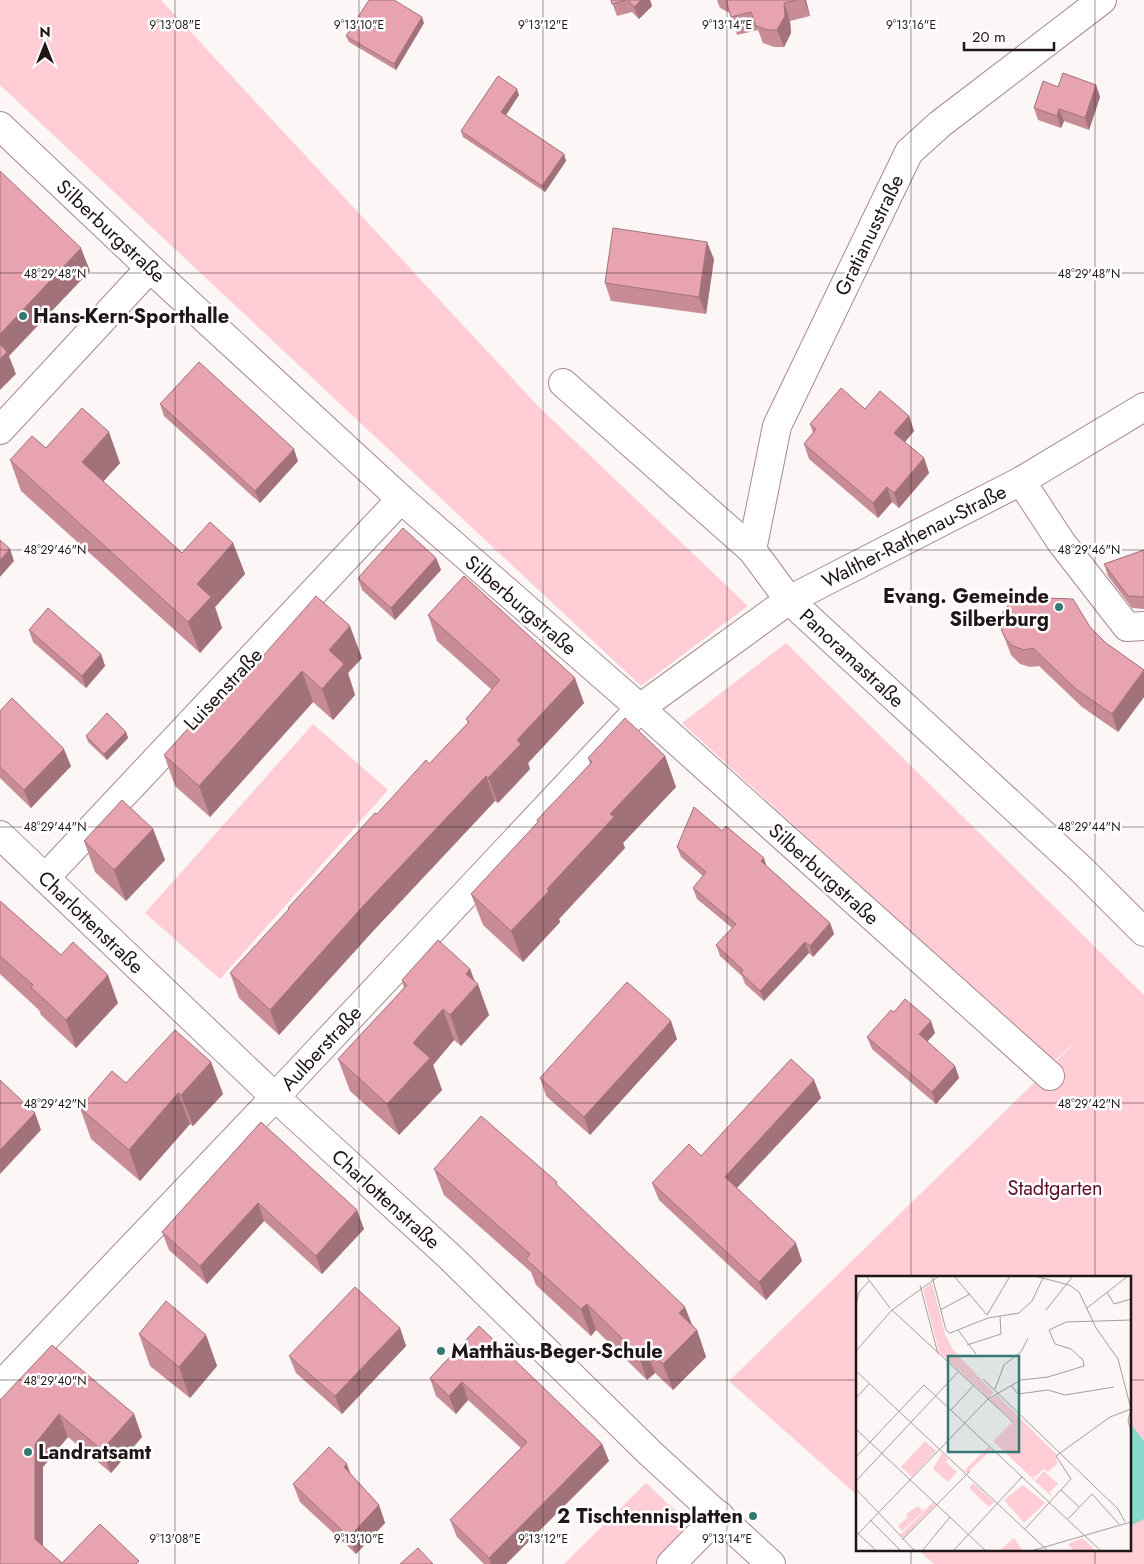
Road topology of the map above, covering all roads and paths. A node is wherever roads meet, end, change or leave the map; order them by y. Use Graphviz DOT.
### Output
graph roads {
  1 [pos="1102,0"];
  2 [pos="0,126"];
  3 [pos="150,268"];
  4 [pos="564,383"];
  5 [pos="1144,407"];
  6 [pos="0,430"];
  7 [pos="1021,481"];
  8 [pos="401,499"];
  9 [pos="752,550"];
  10 [pos="789,600"];
  11 [pos="1144,626"];
  12 [pos="640,708"];
  13 [pos="0,835"];
  14 [pos="45,878"];
  15 [pos="1144,932"];
  16 [pos="1050,1076"];
  17 [pos="275,1097"];
  18 [pos="0,1386"];
  19 [pos="719,1516"];
  20 [pos="671,1564"];
  21 [pos="771,1564"];
  1 -- 9 [label="street, Gratianusstraße"];
  2 -- 3 [label="street, Silberburgstraße"];
  3 -- 6 [label="street"];
  3 -- 8 [label="street, Silberburgstraße"];
  4 -- 9 [label="street, Panoramastraße"];
  5 -- 7 [label="street, Walther-Rathenau-Straße"];
  7 -- 10 [label="street, Walther-Rathenau-Straße"];
  7 -- 11 [label="street"];
  8 -- 12 [label="street, Silberburgstraße"];
  8 -- 14 [label="street, Luisenstraße"];
  9 -- 10 [label="street, Panoramastraße"];
  10 -- 12 [label="street, Walther-Rathenau-Straße"];
  10 -- 15 [label="street, Panoramastraße"];
  12 -- 16 [label="street, Silberburgstraße"];
  12 -- 17 [label="street, Aulberstraße"];
  13 -- 14 [label="street, Charlottenstraße"];
  14 -- 17 [label="street, Charlottenstraße"];
  17 -- 18 [label="street, Aulberstraße"];
  17 -- 19 [label="street, Charlottenstraße"];
  19 -- 20 [label="street"];
  19 -- 21 [label="street, Charlottenstraße"];
}
